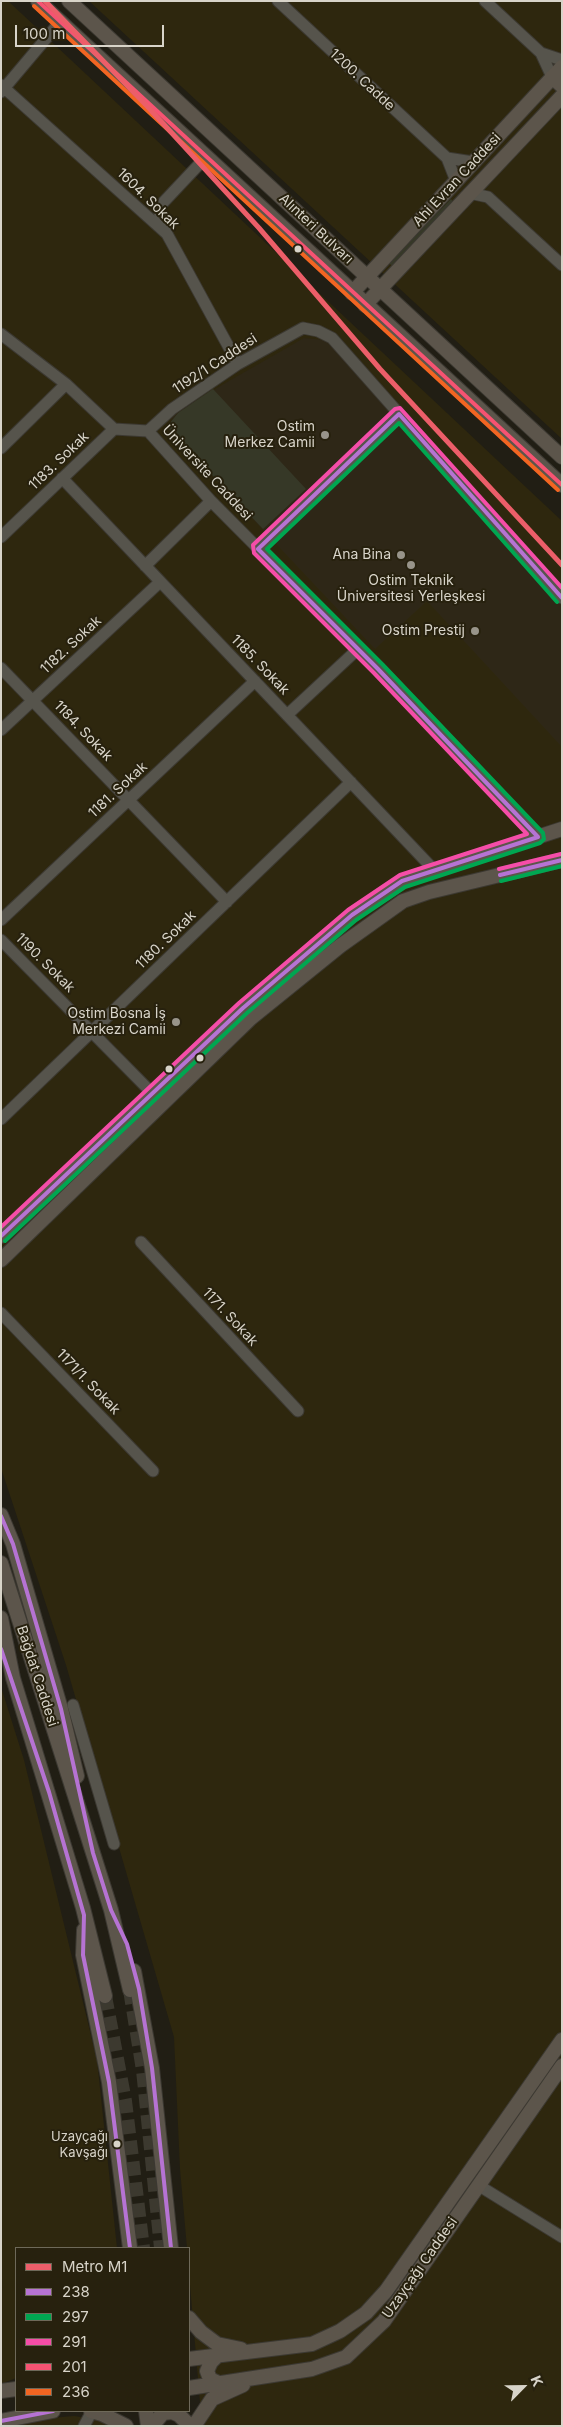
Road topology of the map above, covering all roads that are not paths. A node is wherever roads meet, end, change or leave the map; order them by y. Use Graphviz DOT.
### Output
graph roads {
  1 [pos="38,1"];
  2 [pos="278,1"];
  3 [pos="485,1"];
  4 [pos="77,4"];
  5 [pos="60,22"];
  6 [pos="540,53"];
  7 [pos="562,60"];
  8 [pos="559,77"];
  9 [pos="3,89"];
  10 [pos="562,96"];
  11 [pos="206,157"];
  12 [pos="447,158"];
  13 [pos="473,162"];
  14 [pos="485,176"];
  15 [pos="456,181"];
  16 [pos="469,193"];
  17 [pos="488,197"];
  18 [pos="167,234"];
  19 [pos="562,265"];
  20 [pos="367,277"];
  21 [pos="380,288"];
  22 [pos="352,293"];
  23 [pos="365,305"];
  24 [pos="2,337"];
  25 [pos="238,364"];
  26 [pos="66,384"];
  27 [pos="398,414"];
  28 [pos="114,430"];
  29 [pos="148,431"];
  30 [pos="1,448"];
  31 [pos="562,457"];
  32 [pos="62,478"];
  33 [pos="562,486"];
  34 [pos="211,501"];
  35 [pos="1,537"];
  36 [pos="258,549"];
  37 [pos="145,566"];
  38 [pos="160,582"];
  39 [pos="562,598"];
  40 [pos="358,649"];
  41 [pos="1,668"];
  42 [pos="255,682"];
  43 [pos="33,701"];
  44 [pos="287,715"];
  45 [pos="1,730"];
  46 [pos="351,782"];
  47 [pos="129,800"];
  48 [pos="562,829"];
  49 [pos="538,837"];
  50 [pos="562,860"];
  51 [pos="436,872"];
  52 [pos="227,902"];
  53 [pos="1,920"];
  54 [pos="1,940"];
  55 [pos="92,1032"];
  56 [pos="152,1093"];
  57 [pos="1,1119"];
  58 [pos="1,1236"];
  59 [pos="141,1242"];
  60 [pos="1,1260"];
  61 [pos="1,1313"];
  62 [pos="298,1411"];
  63 [pos="153,1471"];
  64 [pos="1,1515"];
  65 [pos="1,1563"];
  66 [pos="1,1618"];
  67 [pos="4,1643"];
  68 [pos="73,1705"];
  69 [pos="114,1844"];
  70 [pos="93,1853"];
  71 [pos="110,1910"];
  72 [pos="84,1914"];
  73 [pos="130,1990"];
  74 [pos="105,1996"];
  75 [pos="562,2040"];
  76 [pos="562,2066"];
  77 [pos="478,2185"];
  78 [pos="562,2237"];
  79 [pos="130,2247"];
  80 [pos="171,2247"];
  81 [pos="190,2319"];
  82 [pos="257,2352"];
  83 [pos="217,2356"];
  84 [pos="190,2359"];
  85 [pos="258,2379"];
  86 [pos="221,2384"];
  87 [pos="190,2388"];
  88 [pos="15,2389"];
  89 [pos="1,2391"];
  90 [pos="48,2412"];
  91 [pos="91,2412"];
  92 [pos="93,2412"];
  93 [pos="146,2412"];
  94 [pos="1,2421"];
  95 [pos="190,2422"];
  96 [pos="84,2426"];
  97 [pos="126,2426"];
  98 [pos="148,2426"];
  99 [pos="152,2426"];
  1 -- 5 [label="main road, Alınteri Bulvarı"];
  2 -- 12 [label="street, 1200. Cadde"];
  3 -- 6 [label="street"];
  4 -- 20 [label="main road, Alınteri Bulvarı"];
  5 -- 9 [label="street"];
  5 -- 11 [label="main road, Alınteri Bulvarı"];
  6 -- 7 [label="street"];
  6 -- 8 [label="street"];
  8 -- 13 [label="main road, Ahi Evran Caddesi"];
  9 -- 18 [label="street, 1604. Sokak"];
  10 -- 14 [label="main road, Ahi Evran Caddesi"];
  11 -- 18 [label="street"];
  11 -- 22 [label="main road, Alınteri Bulvarı"];
  12 -- 13 [label="street"];
  12 -- 15 [label="street, 1200. Cadde"];
  13 -- 14 [label="main road"];
  13 -- 15 [label="main road, Ahi Evran Caddesi"];
  14 -- 16 [label="main road, Ahi Evran Caddesi"];
  14 -- 17 [label="street"];
  15 -- 16 [label="main road, 1200. Cadde"];
  15 -- 20 [label="main road, Ahi Evran Caddesi"];
  16 -- 17 [label="street"];
  16 -- 21 [label="main road, Ahi Evran Caddesi"];
  17 -- 19 [label="street"];
  18 -- 25 [label="street, 1604. Sokak"];
  20 -- 21 [label="main road, Alınteri Bulvarı"];
  20 -- 22 [label="main road, Ahi Evran Caddesi"];
  21 -- 23 [label="main road, Ahi Evran Caddesi"];
  21 -- 31 [label="main road, Alınteri Bulvarı"];
  22 -- 23 [label="main road, Alınteri Bulvarı"];
  23 -- 33 [label="main road, Alınteri Bulvarı"];
  24 -- 26 [label="street"];
  25 -- 27 [label="street, 1192/1 Caddesi"];
  25 -- 29 [label="street, 1192/1 Caddesi"];
  26 -- 28 [label="street"];
  26 -- 30 [label="street"];
  27 -- 36 [label="street"];
  27 -- 39 [label="street"];
  28 -- 29 [label="street"];
  28 -- 32 [label="street, 1183. Sokak"];
  29 -- 34 [label="street, Üniversite Caddesi"];
  32 -- 35 [label="street, 1183. Sokak"];
  32 -- 37 [label="street, 1185. Sokak"];
  34 -- 36 [label="street, Üniversite Caddesi"];
  34 -- 37 [label="street"];
  36 -- 40 [label="street, Üniversite Caddesi"];
  37 -- 38 [label="street, 1185. Sokak"];
  38 -- 42 [label="street, 1185. Sokak"];
  38 -- 43 [label="street, 1182. Sokak"];
  40 -- 44 [label="street"];
  40 -- 49 [label="street, Üniversite Caddesi"];
  41 -- 43 [label="street, 1184. Sokak"];
  42 -- 44 [label="street, 1185. Sokak"];
  42 -- 47 [label="street, 1181. Sokak"];
  43 -- 45 [label="street, 1182. Sokak"];
  43 -- 47 [label="street, 1184. Sokak"];
  44 -- 46 [label="street, 1185. Sokak"];
  46 -- 51 [label="street, 1185. Sokak"];
  46 -- 52 [label="street, 1180. Sokak"];
  47 -- 52 [label="street, 1184. Sokak"];
  47 -- 53 [label="street, 1181. Sokak"];
  48 -- 49 [label="main road"];
  49 -- 51 [label="main road"];
  50 -- 60 [label="main road"];
  51 -- 56 [label="main road"];
  52 -- 55 [label="street, 1180. Sokak"];
  54 -- 55 [label="street, 1190. Sokak"];
  55 -- 56 [label="street, 1190. Sokak"];
  55 -- 57 [label="street, 1180. Sokak"];
  56 -- 58 [label="main road"];
  59 -- 62 [label="street, 1171. Sokak"];
  61 -- 63 [label="street, 1171/1. Sokak"];
  64 -- 70 [label="main road"];
  65 -- 70 [label="main road, Bağdat Caddesi"];
  66 -- 67 [label="main road, Bağdat Caddesi"];
  67 -- 72 [label="main road, Bağdat Caddesi"];
  68 -- 69 [label="street"];
  70 -- 71 [label="main road, Bağdat Caddesi"];
  71 -- 73 [label="main road, Bağdat Caddesi"];
  71 -- 80 [label="main road"];
  72 -- 74 [label="main road, Bağdat Caddesi"];
  72 -- 79 [label="main road"];
  75 -- 82 [label="main road, Uzayçağı Caddesi"];
  76 -- 77 [label="main road, Uzayçağı Caddesi"];
  77 -- 78 [label="street"];
  77 -- 85 [label="main road, Uzayçağı Caddesi"];
  81 -- 82 [label="main road"];
  82 -- 83 [label="main road, Uzayçağı Caddesi"];
  83 -- 84 [label="main road, Uzayçağı Caddesi"];
  83 -- 86 [label="main road"];
  85 -- 86 [label="main road, Uzayçağı Caddesi"];
  85 -- 95 [label="main road"];
  86 -- 87 [label="main road, Uzayçağı Caddesi"];
  88 -- 89 [label="main road"];
  90 -- 94 [label="main road"];
  91 -- 96 [label="street"];
  92 -- 97 [label="main road"];
  93 -- 98 [label="main road"];
  95 -- 99 [label="main road"];
}
